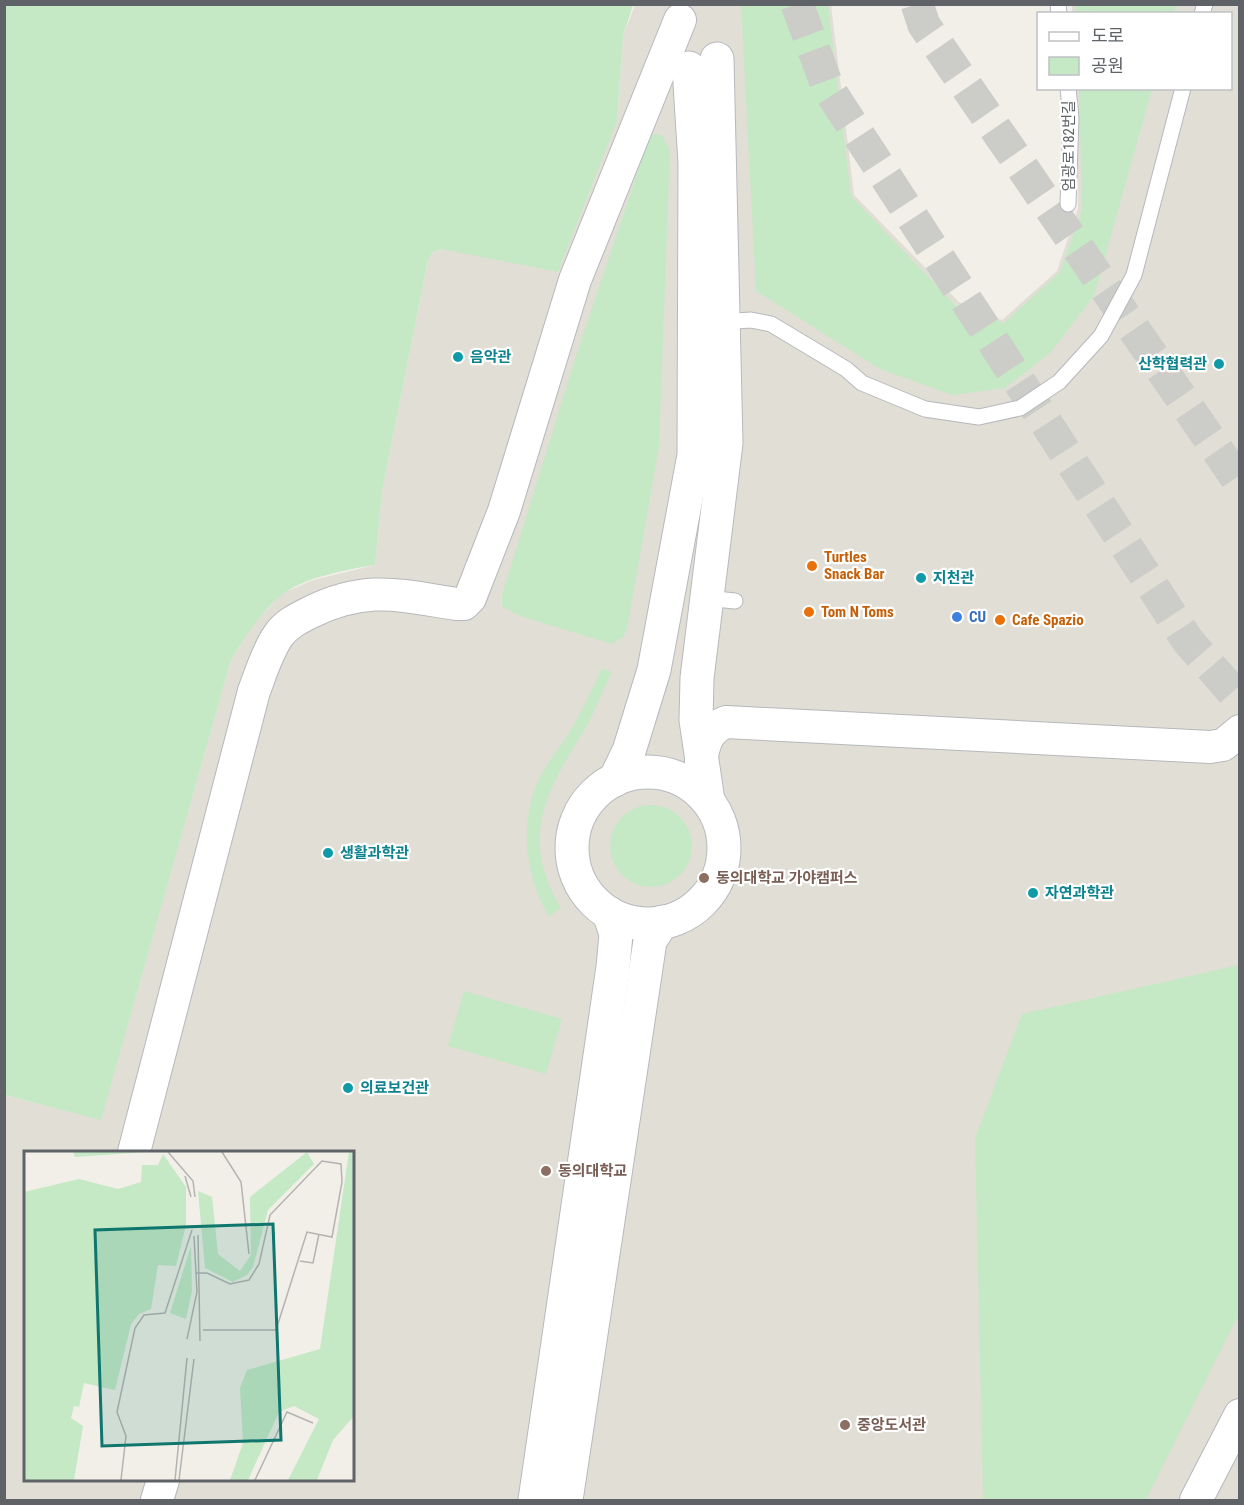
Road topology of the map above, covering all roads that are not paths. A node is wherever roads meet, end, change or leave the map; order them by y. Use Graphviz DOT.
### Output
graph roads {
  1 [pos="680,20"];
  2 [pos="703,63"];
  3 [pos="1068,90"];
  4 [pos="1182,90"];
  5 [pos="1068,204"];
  6 [pos="710,323"];
  7 [pos="697,678"];
  8 [pos="726,722"];
  9 [pos="1239,732"];
  10 [pos="701,761"];
  11 [pos="615,780"];
  12 [pos="708,801"];
  13 [pos="609,913"];
  14 [pos="662,922"];
  15 [pos="134,1151"];
  16 [pos="1239,1414"];
  17 [pos="162,1481"];
  18 [pos="157,1500"];
  19 [pos="535,1500"];
  20 [pos="566,1500"];
  21 [pos="1196,1500"];
  1 -- 15 [label="street"];
  2 -- 6 [label="street"];
  3 -- 5 [label="lane, 엄광로182번길"];
  4 -- 6 [label="lane"];
  6 -- 7 [label="street"];
  6 -- 11 [label="street"];
  7 -- 8 [label="street"];
  7 -- 10 [label="street"];
  8 -- 9 [label="street"];
  8 -- 10 [label="street"];
  10 -- 12 [label="street"];
  11 -- 12 [label="street"];
  11 -- 13 [label="street"];
  12 -- 14 [label="street"];
  13 -- 14 [label="street"];
  13 -- 19 [label="street"];
  14 -- 20 [label="street"];
  16 -- 21 [label="street"];
  17 -- 18 [label="street"];
}
